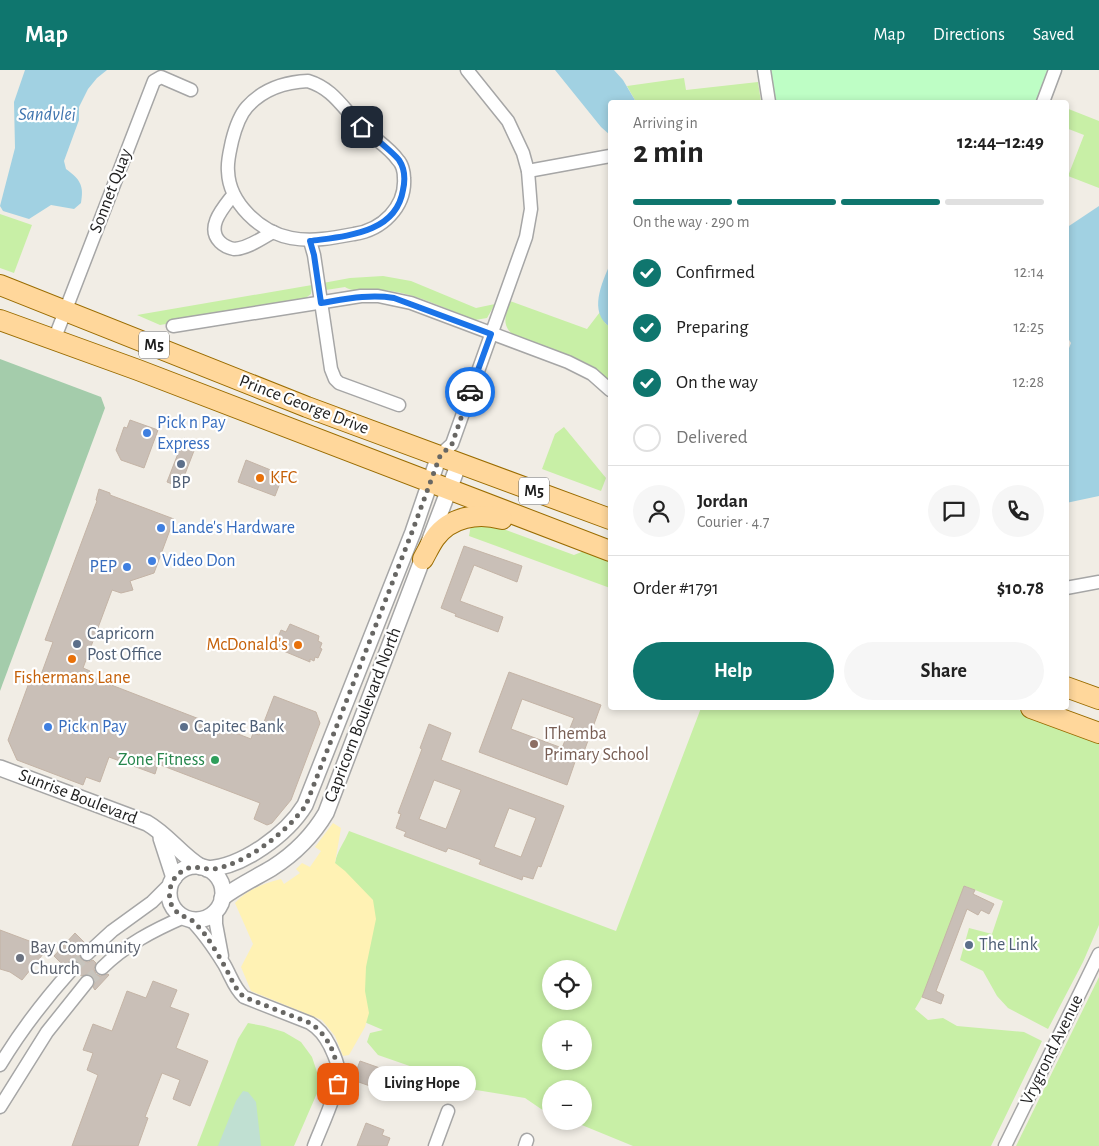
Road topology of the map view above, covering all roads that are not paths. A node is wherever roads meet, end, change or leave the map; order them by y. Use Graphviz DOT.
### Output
graph roads {
  1 [pos="467,70"];
  2 [pos="764,70"];
  3 [pos="1055,70"];
  4 [pos="191,90"];
  5 [pos="769,100"];
  6 [pos="1044,100"];
  7 [pos="608,156"];
  8 [pos="528,171"];
  9 [pos="233,195"];
  10 [pos="273,232"];
  11 [pos="310,241"];
  12 [pos="0,285"];
  13 [pos="321,303"];
  14 [pos="64,310"];
  15 [pos="0,320"];
  16 [pos="173,326"];
  17 [pos="491,334"];
  18 [pos="54,340"];
  19 [pos="608,388"];
  20 [pos="399,405"];
  21 [pos="446,450"];
  22 [pos="459,463"];
  23 [pos="430,483"];
  24 [pos="450,490"];
  25 [pos="608,518"];
  26 [pos="602,548"];
  27 [pos="423,559"];
  28 [pos="1099,582"];
  29 [pos="1069,587"];
  30 [pos="1069,688"];
  31 [pos="1099,699"];
  32 [pos="1036,710"];
  33 [pos="1099,733"];
  34 [pos="0,768"];
  35 [pos="155,828"];
  36 [pos="204,868"];
  37 [pos="173,881"];
  38 [pos="219,904"];
  39 [pos="188,919"];
  40 [pos="87,954"];
  41 [pos="1099,954"];
  42 [pos="225,966"];
  43 [pos="73,968"];
  44 [pos="102,968"];
  45 [pos="88,982"];
  46 [pos="0,1065"];
  47 [pos="0,1107"];
  48 [pos="448,1111"];
  49 [pos="314,1146"];
  50 [pos="435,1146"];
  51 [pos="1005,1146"];
  1 -- 8 [label="street"];
  2 -- 5 [label="street"];
  3 -- 6 [label="street"];
  4 -- 14 [label="street, Sonnet Quay"];
  7 -- 8 [label="street"];
  8 -- 17 [label="street"];
  9 -- 10 [label="street"];
  9 -- 10 [label="street"];
  9 -- 11 [label="street"];
  10 -- 11 [label="street"];
  11 -- 13 [label="street"];
  12 -- 14 [label="main road, Prince George Drive / M5"];
  13 -- 16 [label="street"];
  13 -- 17 [label="street"];
  13 -- 20 [label="street"];
  14 -- 18 [label="street, Sonnet Quay"];
  14 -- 21 [label="main road, Prince George Drive / M5"];
  15 -- 18 [label="main road, Prince George Drive / M5"];
  17 -- 19 [label="street"];
  17 -- 21 [label="street"];
  18 -- 23 [label="main road, Prince George Drive / M5"];
  21 -- 22 [label="main road, Prince George Drive / M5"];
  21 -- 23 [label="street, Capricorn Boulevard North"];
  22 -- 24 [label="street, Capricorn Boulevard North"];
  22 -- 25 [label="main road, Prince George Drive / M5"];
  23 -- 24 [label="main road, Prince George Drive / M5"];
  23 -- 36 [label="street, Capricorn Boulevard North"];
  24 -- 26 [label="main road, Prince George Drive / M5"];
  24 -- 27 [label="street, Capricorn Boulevard North"];
  26 -- 27 [label="main road"];
  27 -- 38 [label="street, Capricorn Boulevard North"];
  28 -- 29 [label="street"];
  30 -- 31 [label="main road"];
  32 -- 33 [label="main road"];
  34 -- 35 [label="street, Sunrise Boulevard"];
  35 -- 36 [label="street, Sunrise Boulevard"];
  35 -- 37 [label="street, Sunrise Boulevard"];
  36 -- 37 [label="street"];
  36 -- 38 [label="street"];
  37 -- 39 [label="street"];
  37 -- 40 [label="street"];
  38 -- 39 [label="street"];
  38 -- 42 [label="street"];
  39 -- 42 [label="street"];
  39 -- 44 [label="street"];
  41 -- 51 [label="street, Vrygrond Avenue"];
  42 -- 49 [label="street"];
  43 -- 46 [label="street"];
  45 -- 47 [label="street"];
  48 -- 50 [label="street"];
}
